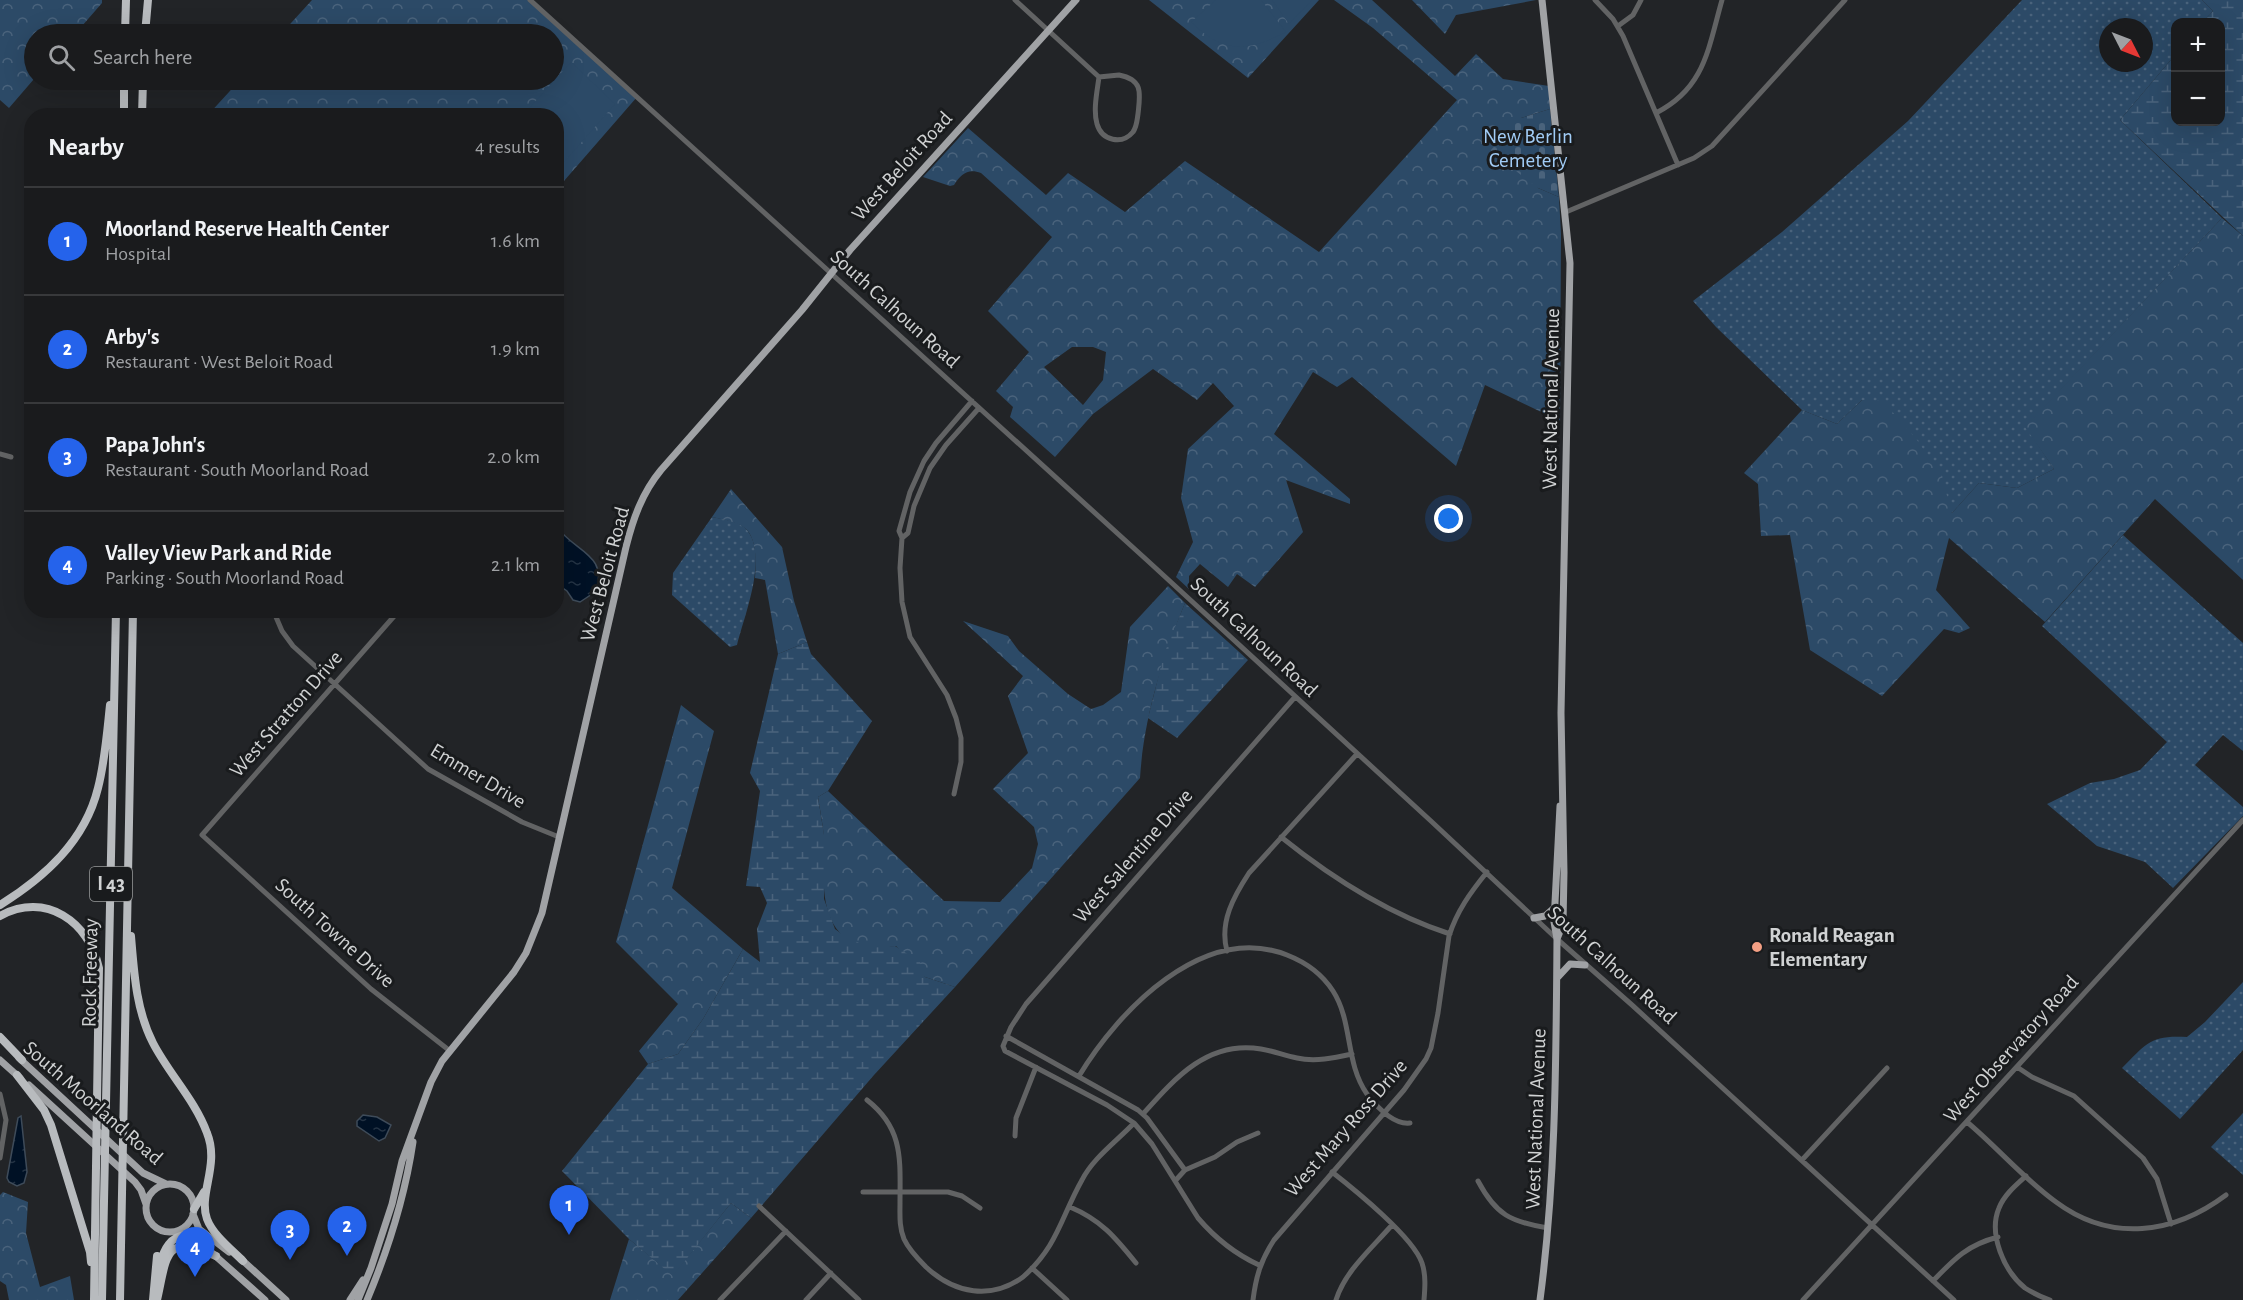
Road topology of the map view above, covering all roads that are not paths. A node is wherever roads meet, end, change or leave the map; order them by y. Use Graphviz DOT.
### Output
graph roads {
  1 [pos="126,0"];
  2 [pos="148,0"];
  3 [pos="530,0"];
  4 [pos="1015,0"];
  5 [pos="1076,0"];
  6 [pos="1542,0"];
  7 [pos="1595,0"];
  8 [pos="1641,0"];
  9 [pos="1722,0"];
  10 [pos="1845,0"];
  11 [pos="125,24"];
  12 [pos="146,24"];
  13 [pos="556,24"];
  14 [pos="1618,26"];
  15 [pos="1048,30"];
  16 [pos="564,31"];
  17 [pos="1099,77"];
  18 [pos="124,90"];
  19 [pos="143,90"];
  20 [pos="124,108"];
  21 [pos="142,108"];
  22 [pos="1656,113"];
  23 [pos="1678,165"];
  24 [pos="1566,213"];
  25 [pos="831,274"];
  26 [pos="972,401"];
  27 [pos="979,408"];
  28 [pos="0,454"];
  29 [pos="11,457"];
  30 [pos="924,461"];
  31 [pos="931,466"];
  32 [pos="907,499"];
  33 [pos="916,501"];
  34 [pos="902,538"];
  35 [pos="116,618"];
  36 [pos="133,618"];
  37 [pos="276,618"];
  38 [pos="393,618"];
  39 [pos="116,648"];
  40 [pos="335,684"];
  41 [pos="1295,697"];
  42 [pos="1357,754"];
  43 [pos="954,794"];
  44 [pos="1561,800"];
  45 [pos="2243,820"];
  46 [pos="202,835"];
  47 [pos="559,837"];
  48 [pos="1281,837"];
  49 [pos="1486,872"];
  50 [pos="128,876"];
  51 [pos="1555,903"];
  52 [pos="0,905"];
  53 [pos="0,916"];
  54 [pos="1534,918"];
  55 [pos="1450,934"];
  56 [pos="1557,939"];
  57 [pos="1227,951"];
  58 [pos="1585,965"];
  59 [pos="1556,979"];
  60 [pos="0,1037"];
  61 [pos="1005,1039"];
  62 [pos="0,1044"];
  63 [pos="450,1052"];
  64 [pos="1352,1054"];
  65 [pos="0,1060"];
  66 [pos="22,1060"];
  67 [pos="1036,1067"];
  68 [pos="2017,1067"];
  69 [pos="1887,1068"];
  70 [pos="17,1075"];
  71 [pos="1079,1076"];
  72 [pos="0,1094"];
  73 [pos="867,1100"];
  74 [pos="1384,1112"];
  75 [pos="1143,1114"];
  76 [pos="1967,1122"];
  77 [pos="1134,1123"];
  78 [pos="1410,1123"];
  79 [pos="414,1130"];
  80 [pos="1258,1133"];
  81 [pos="1015,1136"];
  82 [pos="0,1158"];
  83 [pos="1802,1160"];
  84 [pos="1185,1170"];
  85 [pos="1332,1172"];
  86 [pos="2026,1176"];
  87 [pos="209,1180"];
  88 [pos="1175,1181"];
  89 [pos="1478,1181"];
  90 [pos="166,1184"];
  91 [pos="863,1192"];
  92 [pos="900,1192"];
  93 [pos="2226,1195"];
  94 [pos="146,1204"];
  95 [pos="759,1206"];
  96 [pos="1070,1207"];
  97 [pos="980,1208"];
  98 [pos="194,1212"];
  99 [pos="2171,1224"];
  100 [pos="1392,1225"];
  101 [pos="1872,1225"];
  102 [pos="1548,1228"];
  103 [pos="786,1231"];
  104 [pos="179,1233"];
  105 [pos="1998,1237"];
  106 [pos="216,1256"];
  107 [pos="243,1260"];
  108 [pos="1136,1263"];
  109 [pos="1259,1265"];
  110 [pos="371,1268"];
  111 [pos="1032,1268"];
  112 [pos="831,1273"];
  113 [pos="1933,1281"];
  114 [pos="95,1290"];
  115 [pos="975,1297"];
  116 [pos="94,1300"];
  117 [pos="102,1300"];
  118 [pos="120,1300"];
  119 [pos="154,1300"];
  120 [pos="265,1300"];
  121 [pos="286,1300"];
  122 [pos="350,1300"];
  123 [pos="358,1300"];
  124 [pos="367,1300"];
  125 [pos="720,1300"];
  126 [pos="806,1300"];
  127 [pos="859,1300"];
  128 [pos="1067,1300"];
  129 [pos="1253,1300"];
  130 [pos="1336,1300"];
  131 [pos="1424,1300"];
  132 [pos="1540,1300"];
  133 [pos="1803,1300"];
  134 [pos="1954,1300"];
  135 [pos="2050,1300"];
  1 -- 11 [label="highway"];
  2 -- 12 [label="highway"];
  3 -- 13 [label="street, South Calhoun Road"];
  4 -- 15 [label="street"];
  5 -- 15 [label="main road, West Beloit Road"];
  6 -- 24 [label="main road, West National Avenue"];
  7 -- 14 [label="street"];
  8 -- 14 [label="street"];
  9 -- 22 [label="street"];
  10 -- 23 [label="street"];
  14 -- 22 [label="street"];
  15 -- 17 [label="street"];
  15 -- 25 [label="main road, West Beloit Road"];
  16 -- 25 [label="street, South Calhoun Road"];
  17 -- 17 [label="street"];
  18 -- 20 [label="highway"];
  19 -- 21 [label="highway"];
  22 -- 23 [label="street"];
  23 -- 24 [label="street"];
  24 -- 44 [label="main road, West National Avenue"];
  25 -- 26 [label="street, South Calhoun Road"];
  25 -- 47 [label="main road, West Beloit Road"];
  26 -- 27 [label="street, South Calhoun Road"];
  26 -- 30 [label="street"];
  27 -- 31 [label="street"];
  27 -- 41 [label="street, South Calhoun Road"];
  28 -- 29 [label="street"];
  30 -- 31 [label="street"];
  30 -- 32 [label="street"];
  31 -- 33 [label="street"];
  32 -- 33 [label="street"];
  32 -- 34 [label="street"];
  33 -- 34 [label="street"];
  34 -- 43 [label="street"];
  35 -- 39 [label="highway, Rock Freeway / I 43"];
  36 -- 50 [label="highway, Rock Freeway / I 43"];
  37 -- 40 [label="street, Emmer Drive"];
  38 -- 40 [label="street, West Stratton Drive"];
  39 -- 52 [label="highway"];
  39 -- 117 [label="highway, Rock Freeway / I 43"];
  40 -- 46 [label="street, West Stratton Drive"];
  40 -- 47 [label="street, Emmer Drive"];
  41 -- 42 [label="street, South Calhoun Road"];
  41 -- 61 [label="street, West Salentine Drive"];
  42 -- 48 [label="street"];
  42 -- 49 [label="street, South Calhoun Road"];
  44 -- 51 [label="main road, West National Avenue"];
  44 -- 56 [label="main road, West National Avenue"];
  45 -- 68 [label="street, West Observatory Road"];
  46 -- 63 [label="street, South Towne Drive"];
  47 -- 63 [label="main road, West Beloit Road"];
  48 -- 55 [label="street"];
  48 -- 57 [label="street"];
  49 -- 54 [label="street, South Calhoun Road"];
  49 -- 55 [label="street, West Mary Ross Drive"];
  50 -- 87 [label="highway"];
  50 -- 118 [label="highway, Rock Freeway / I 43"];
  51 -- 54 [label="main road"];
  51 -- 56 [label="main road, West National Avenue"];
  53 -- 114 [label="highway"];
  54 -- 56 [label="street, South Calhoun Road"];
  55 -- 74 [label="street, West Mary Ross Drive"];
  56 -- 58 [label="street, South Calhoun Road"];
  56 -- 59 [label="main road, West National Avenue"];
  57 -- 64 [label="street"];
  57 -- 71 [label="street"];
  58 -- 59 [label="main road"];
  58 -- 83 [label="street, South Calhoun Road"];
  59 -- 102 [label="main road, West National Avenue"];
  60 -- 66 [label="highway"];
  61 -- 67 [label="street"];
  61 -- 71 [label="street"];
  62 -- 66 [label="main road, South Moorland Road"];
  63 -- 79 [label="main road, West Beloit Road"];
  64 -- 74 [label="street"];
  64 -- 75 [label="street"];
  65 -- 70 [label="main road, South Moorland Road"];
  66 -- 90 [label="main road, South Moorland Road"];
  67 -- 77 [label="street"];
  67 -- 81 [label="street"];
  68 -- 76 [label="street, West Observatory Road"];
  68 -- 99 [label="street"];
  69 -- 83 [label="street"];
  70 -- 94 [label="main road, South Moorland Road"];
  70 -- 114 [label="highway"];
  71 -- 75 [label="street"];
  72 -- 82 [label="street"];
  73 -- 92 [label="street"];
  74 -- 78 [label="street"];
  74 -- 85 [label="street, West Mary Ross Drive"];
  75 -- 84 [label="street"];
  76 -- 86 [label="street"];
  76 -- 101 [label="street, West Observatory Road"];
  77 -- 88 [label="street"];
  77 -- 96 [label="street"];
  79 -- 110 [label="main road, West Beloit Road"];
  79 -- 124 [label="main road, West Beloit Road"];
  80 -- 84 [label="street"];
  83 -- 101 [label="street, South Calhoun Road"];
  84 -- 88 [label="street"];
  85 -- 100 [label="street"];
  85 -- 109 [label="street, West Mary Ross Drive"];
  86 -- 99 [label="street"];
  86 -- 105 [label="street"];
  87 -- 98 [label="highway"];
  87 -- 107 [label="highway"];
  88 -- 109 [label="street"];
  89 -- 102 [label="street"];
  90 -- 94 [label="main road"];
  90 -- 98 [label="main road"];
  91 -- 92 [label="street"];
  92 -- 97 [label="street"];
  92 -- 115 [label="street"];
  93 -- 99 [label="street"];
  94 -- 104 [label="main road"];
  95 -- 103 [label="street"];
  96 -- 108 [label="street"];
  96 -- 111 [label="street"];
  98 -- 104 [label="main road"];
  98 -- 107 [label="main road"];
  100 -- 130 [label="street"];
  100 -- 131 [label="street"];
  101 -- 113 [label="street, South Calhoun Road"];
  101 -- 133 [label="street, West Observatory Road"];
  102 -- 132 [label="main road, West National Avenue"];
  103 -- 112 [label="street"];
  103 -- 125 [label="street"];
  104 -- 106 [label="main road"];
  104 -- 119 [label="highway"];
  105 -- 113 [label="street"];
  105 -- 135 [label="street"];
  106 -- 119 [label="highway"];
  106 -- 120 [label="main road"];
  107 -- 121 [label="main road"];
  109 -- 129 [label="street, West Mary Ross Drive"];
  110 -- 122 [label="main road"];
  110 -- 123 [label="main road, West Beloit Road"];
  111 -- 115 [label="street"];
  111 -- 128 [label="street"];
  112 -- 126 [label="street"];
  112 -- 127 [label="street"];
  113 -- 134 [label="street, South Calhoun Road"];
  114 -- 116 [label="highway"];
}
